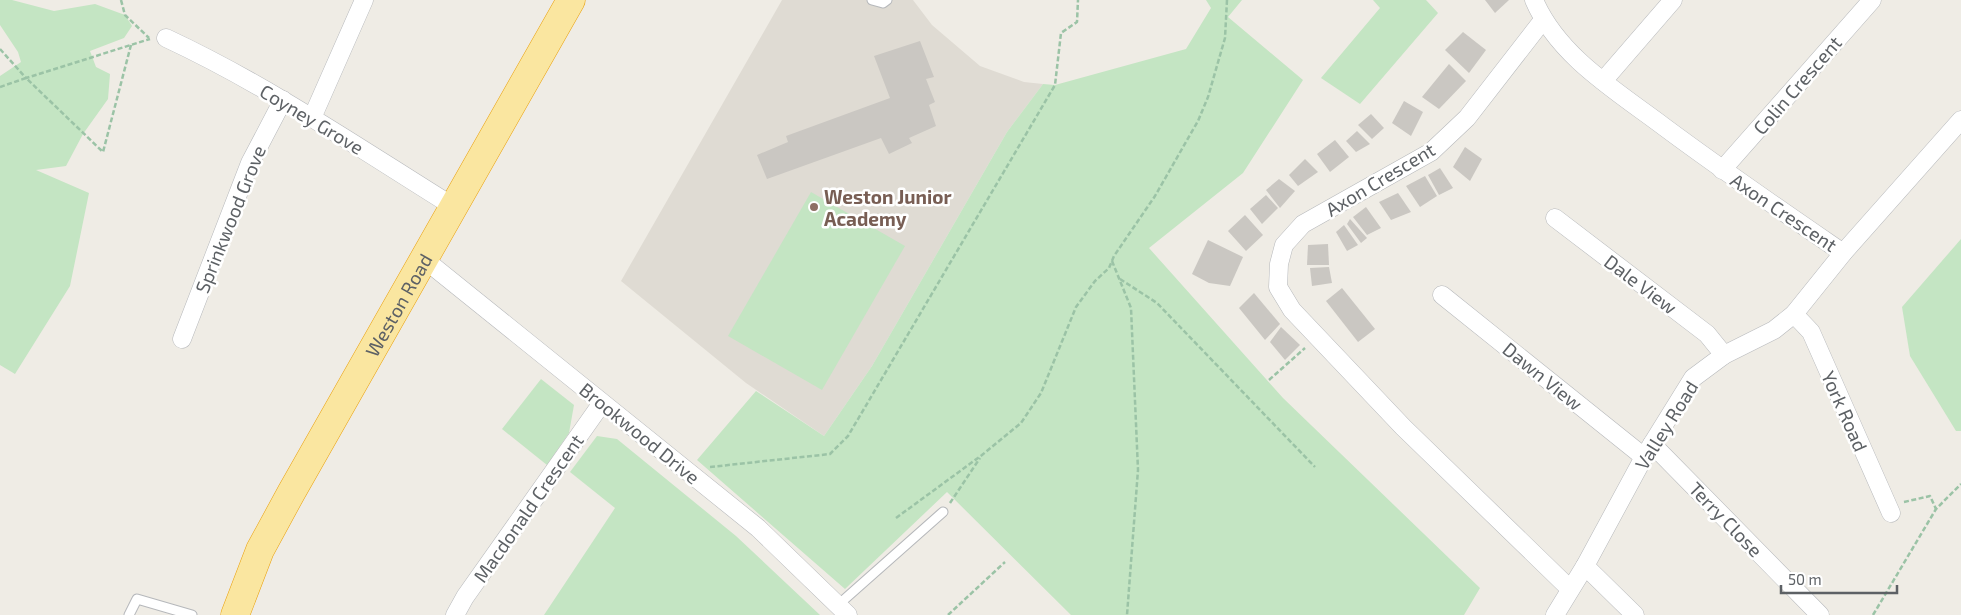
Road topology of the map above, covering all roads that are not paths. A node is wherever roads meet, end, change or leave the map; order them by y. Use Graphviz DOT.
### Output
graph roads {
  1 [pos="364,0"];
  2 [pos="571,0"];
  3 [pos="872,0"];
  4 [pos="887,0"];
  5 [pos="1534,0"];
  6 [pos="1673,0"];
  7 [pos="1872,0"];
  8 [pos="1543,20"];
  9 [pos="158,38"];
  10 [pos="1603,81"];
  11 [pos="283,100"];
  12 [pos="312,118"];
  13 [pos="1961,120"];
  14 [pos="1722,170"];
  15 [pos="454,207"];
  16 [pos="1555,218"];
  17 [pos="1843,253"];
  18 [pos="424,259"];
  19 [pos="1442,295"];
  20 [pos="1794,314"];
  21 [pos="182,339"];
  22 [pos="1724,355"];
  23 [pos="602,403"];
  24 [pos="1648,450"];
  25 [pos="943,512"];
  26 [pos="1891,513"];
  27 [pos="1585,566"];
  28 [pos="1570,588"];
  29 [pos="843,610"];
  30 [pos="129,615"];
  31 [pos="192,615"];
  32 [pos="235,615"];
  33 [pos="455,615"];
  34 [pos="1554,615"];
  35 [pos="1635,615"];
  36 [pos="1820,615"];
  1 -- 12 [label="street"];
  2 -- 15 [label="highway, Weston Road"];
  3 -- 4 [label="lane"];
  5 -- 8 [label="street"];
  6 -- 10 [label="street"];
  7 -- 14 [label="street, Colin Crescent"];
  8 -- 10 [label="street, Axon Crescent"];
  8 -- 28 [label="street, Axon Crescent"];
  9 -- 11 [label="street, Coyney Grove"];
  10 -- 14 [label="street, Axon Crescent"];
  11 -- 12 [label="street, Coyney Grove"];
  11 -- 21 [label="street, Sprinkwood Grove"];
  12 -- 15 [label="street, Coyney Grove"];
  13 -- 17 [label="street, Valley Road"];
  14 -- 17 [label="street, Axon Crescent"];
  15 -- 18 [label="highway, Weston Road"];
  16 -- 22 [label="street, Dale View"];
  17 -- 20 [label="street, Valley Road"];
  18 -- 23 [label="street, Brookwood Drive"];
  18 -- 32 [label="highway, Weston Road"];
  19 -- 24 [label="street, Dawn View"];
  20 -- 22 [label="street, Valley Road"];
  20 -- 26 [label="street, York Road"];
  22 -- 24 [label="street, Valley Road"];
  23 -- 29 [label="street, Brookwood Drive"];
  23 -- 33 [label="street, Macdonald Crescent"];
  24 -- 27 [label="street, Valley Road"];
  24 -- 36 [label="street, Terry Close"];
  25 -- 29 [label="lane"];
  27 -- 28 [label="street, Valley Road"];
  27 -- 35 [label="street"];
  28 -- 34 [label="street, Valley Road"];
  30 -- 31 [label="lane"];
}
